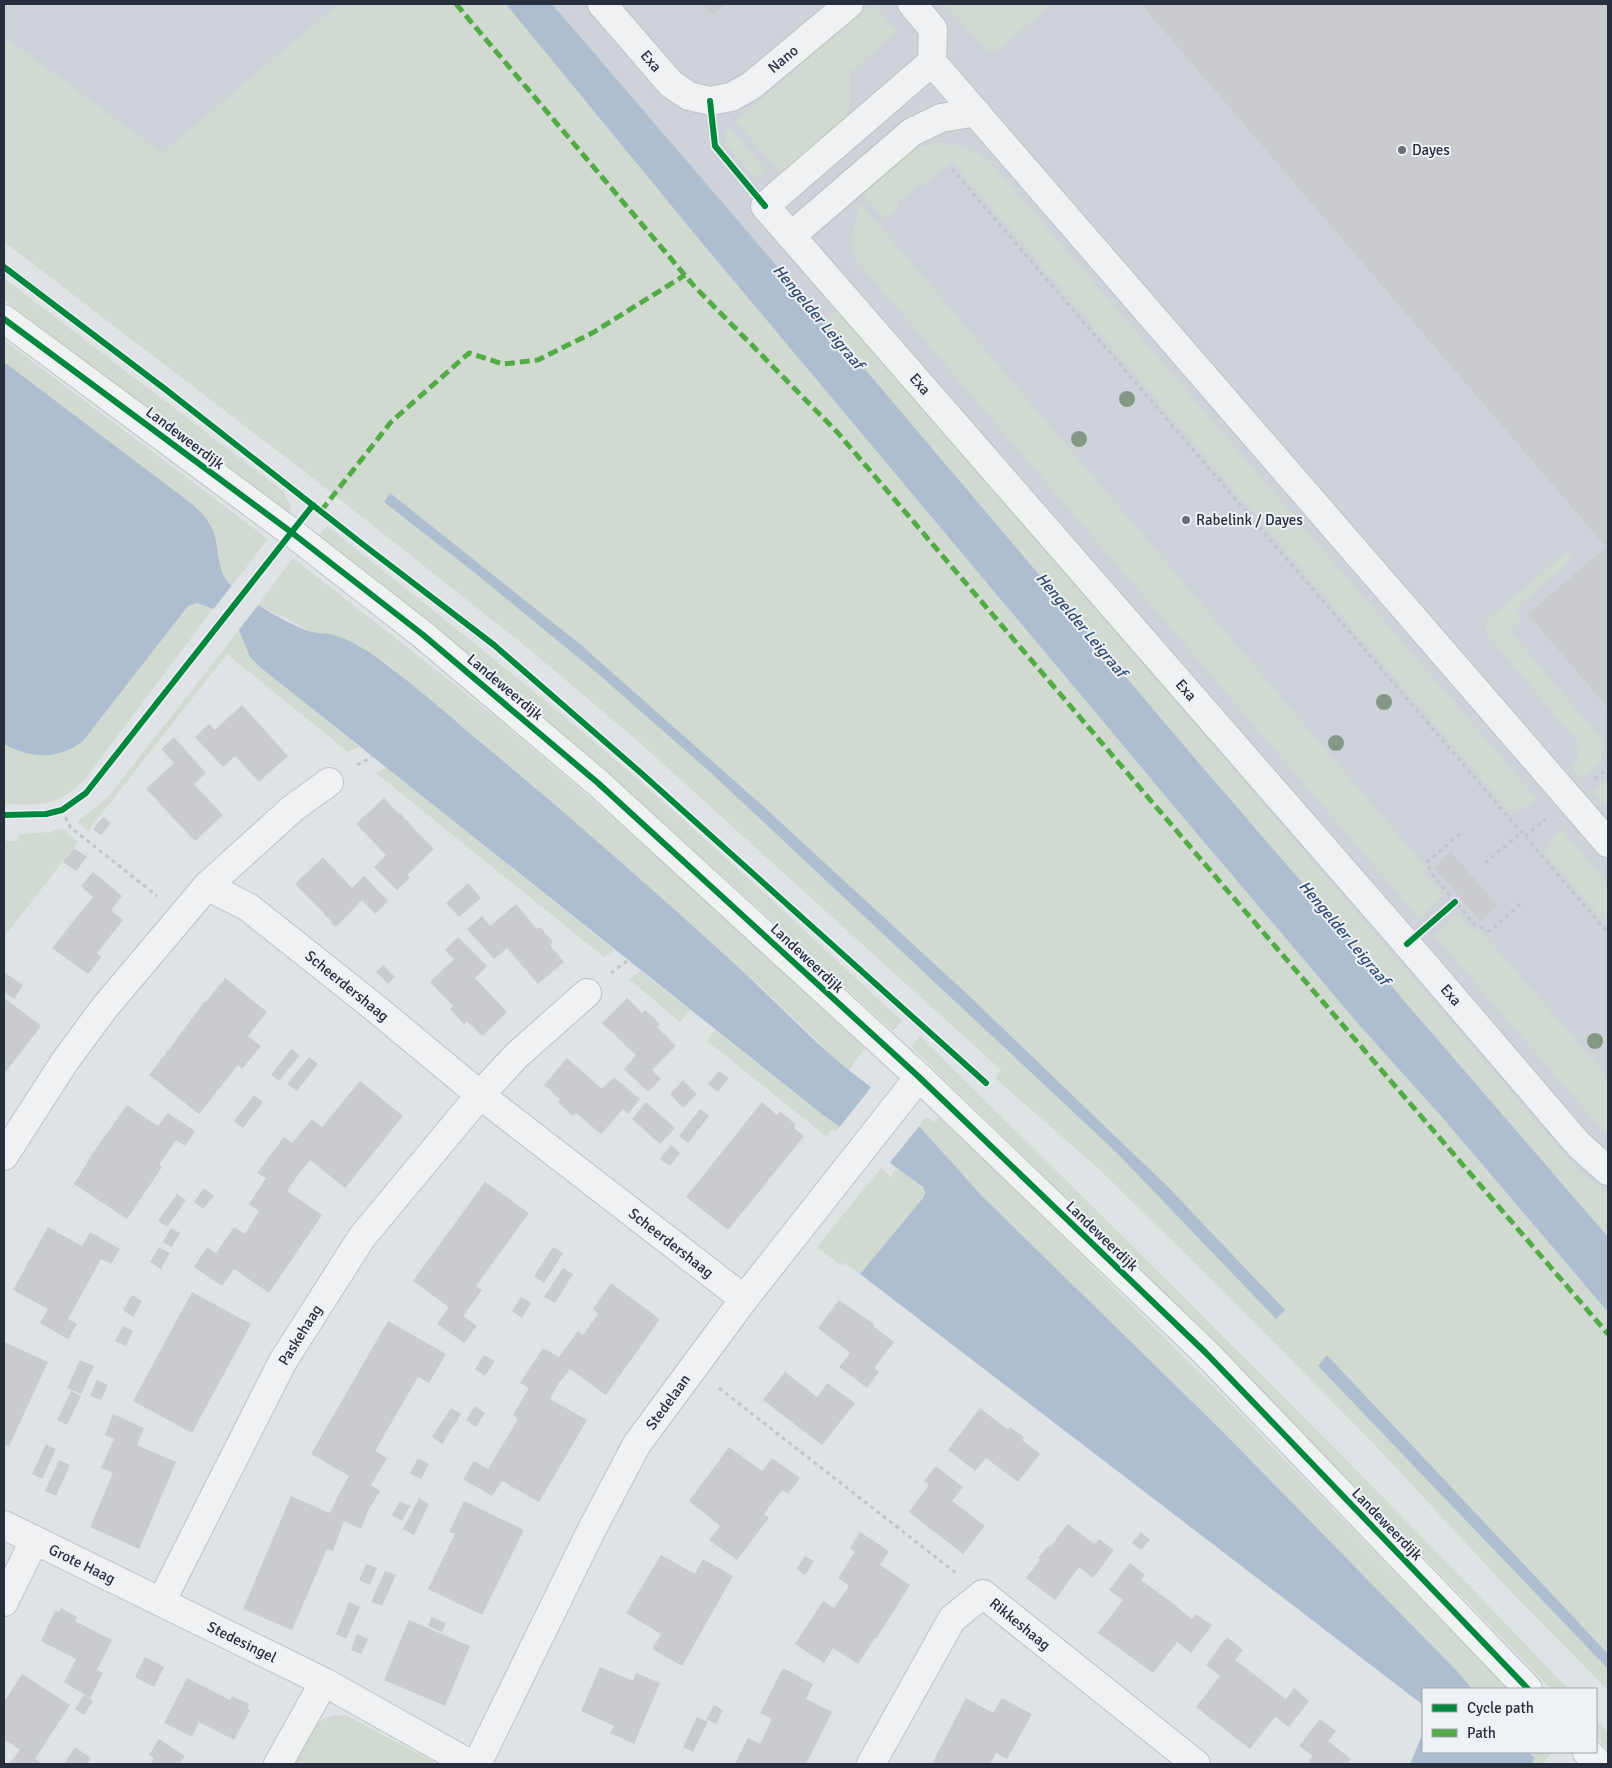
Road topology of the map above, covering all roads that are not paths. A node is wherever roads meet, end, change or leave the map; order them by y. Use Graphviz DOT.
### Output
graph roads {
  1 [pos="602,4"];
  2 [pos="849,4"];
  3 [pos="912,4"];
  4 [pos="932,62"];
  5 [pos="710,101"];
  6 [pos="976,112"];
  7 [pos="790,236"];
  8 [pos="4,319"];
  9 [pos="329,782"];
  10 [pos="1608,843"];
  11 [pos="208,886"];
  12 [pos="587,993"];
  13 [pos="919,1077"];
  14 [pos="480,1095"];
  15 [pos="4,1156"];
  16 [pos="1608,1171"];
  17 [pos="744,1299"];
  18 [pos="4,1525"];
  19 [pos="34,1541"];
  20 [pos="4,1602"];
  21 [pos="160,1602"];
  22 [pos="324,1682"];
  23 [pos="1527,1688"];
  24 [pos="1589,1753"];
  25 [pos="278,1764"];
  26 [pos="470,1764"];
  27 [pos="477,1764"];
  28 [pos="871,1764"];
  29 [pos="1196,1764"];
  30 [pos="1599,1764"];
  1 -- 5 [label="street, Exa"];
  2 -- 5 [label="street, Nano"];
  3 -- 4 [label="street"];
  4 -- 6 [label="street"];
  4 -- 7 [label="street, Exa"];
  6 -- 7 [label="street"];
  6 -- 10 [label="street"];
  7 -- 16 [label="street, Exa"];
  8 -- 13 [label="street, Landeweerdijk"];
  9 -- 11 [label="street"];
  11 -- 14 [label="street, Scheerdershaag"];
  11 -- 15 [label="street"];
  12 -- 14 [label="street"];
  13 -- 17 [label="street, Stedelaan"];
  13 -- 23 [label="street, Landeweerdijk"];
  14 -- 17 [label="street, Scheerdershaag"];
  14 -- 21 [label="street, Paskehaag"];
  17 -- 27 [label="street, Stedelaan"];
  18 -- 19 [label="street, Grote Haag"];
  19 -- 20 [label="street"];
  19 -- 21 [label="street, Grote Haag"];
  21 -- 22 [label="street, Stedesingel"];
  22 -- 25 [label="street"];
  22 -- 26 [label="street, Stedesingel"];
  24 -- 30 [label="street"];
  28 -- 29 [label="street, Rikkeshaag"];
}
